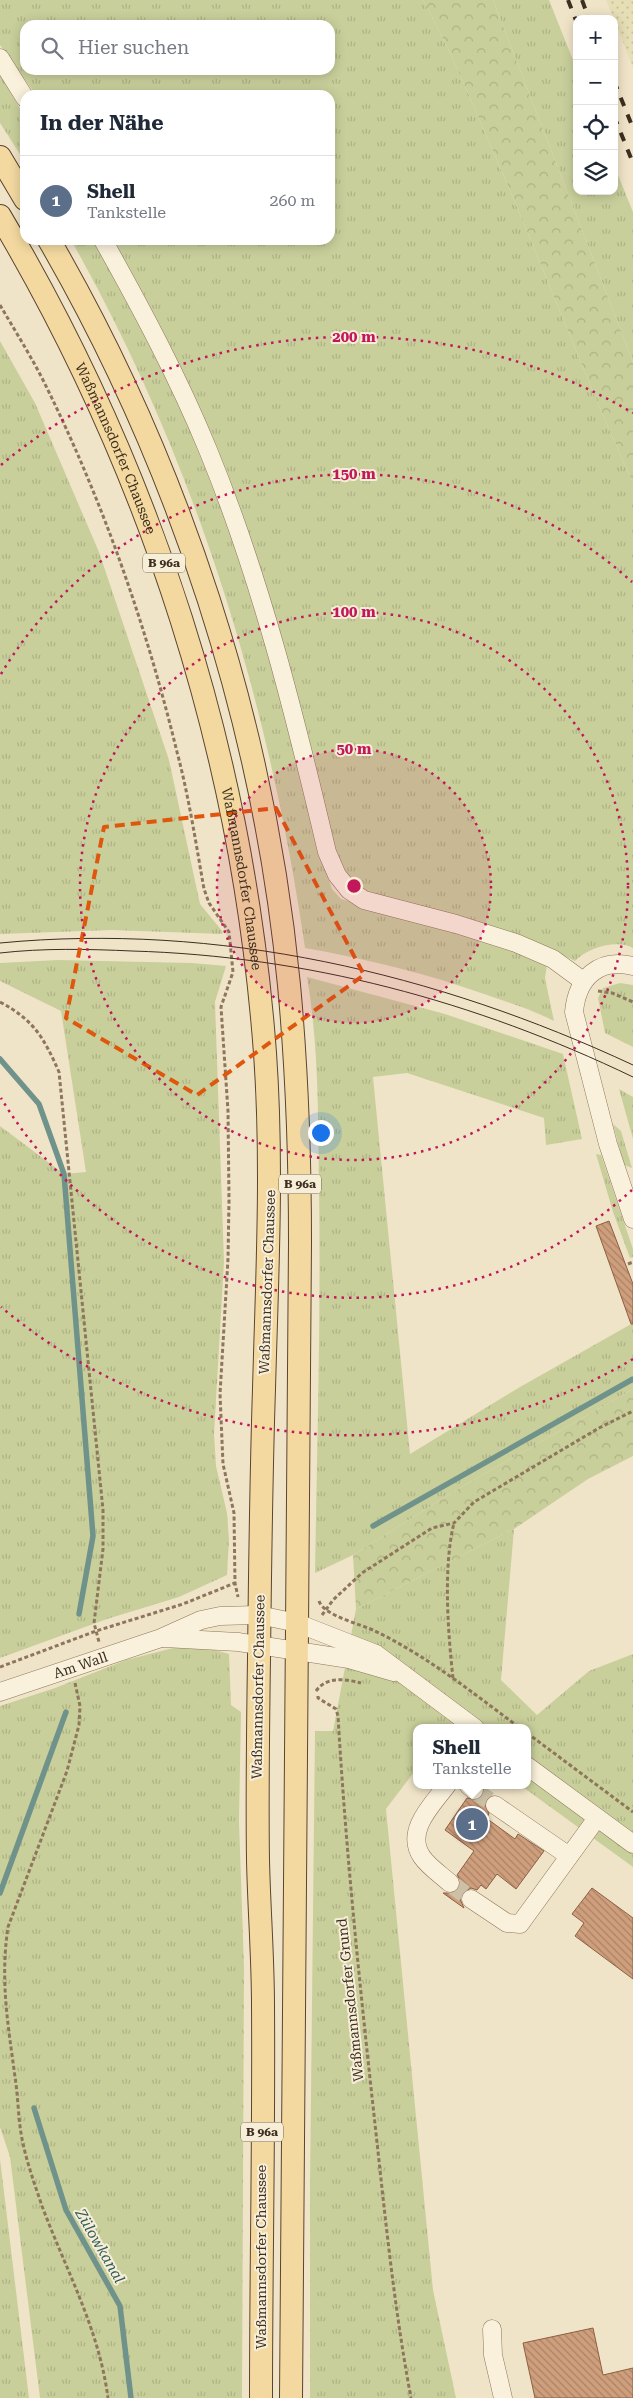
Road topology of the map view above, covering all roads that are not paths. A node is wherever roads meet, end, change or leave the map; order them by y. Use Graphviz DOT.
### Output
graph roads {
  1 [pos="0,58"];
  2 [pos="20,90"];
  3 [pos="0,157"];
  4 [pos="20,191"];
  5 [pos="0,216"];
  6 [pos="52,245"];
  7 [pos="106,245"];
  8 [pos="633,966"];
  9 [pos="588,986"];
  10 [pos="631,1207"];
  11 [pos="259,1615"];
  12 [pos="297,1623"];
  13 [pos="161,1638"];
  14 [pos="259,1645"];
  15 [pos="297,1652"];
  16 [pos="400,1673"];
  17 [pos="0,1692"];
  18 [pos="470,1724"];
  19 [pos="531,1769"];
  20 [pos="445,1789"];
  21 [pos="495,1805"];
  22 [pos="597,1818"];
  23 [pos="633,1844"];
  24 [pos="569,1856"];
  25 [pos="450,1884"];
  26 [pos="471,1899"];
  27 [pos="492,2329"];
  28 [pos="260,2398"];
  29 [pos="291,2398"];
  30 [pos="503,2398"];
  1 -- 2 [label="street"];
  3 -- 4 [label="main road"];
  5 -- 11 [label="main road, Waßmannsdorfer Chaussee / B 96a"];
  6 -- 12 [label="main road, B 96a"];
  7 -- 9 [label="street"];
  8 -- 9 [label="street"];
  9 -- 10 [label="street"];
  11 -- 12 [label="street, Am Wall"];
  11 -- 13 [label="street, Am Wall"];
  11 -- 14 [label="main road, Waßmannsdorfer Chaussee / B 96a"];
  12 -- 15 [label="main road, B 96a"];
  12 -- 16 [label="street, Am Wall"];
  13 -- 14 [label="street, Am Wall"];
  13 -- 17 [label="street, Am Wall"];
  14 -- 15 [label="street, Am Wall"];
  14 -- 28 [label="main road, Waßmannsdorfer Chaussee / B 96a"];
  15 -- 16 [label="street, Am Wall"];
  15 -- 29 [label="main road, B 96a"];
  16 -- 18 [label="street, Am Wall"];
  19 -- 22 [label="street"];
  20 -- 25 [label="street"];
  21 -- 24 [label="street"];
  22 -- 23 [label="street"];
  22 -- 24 [label="street"];
  24 -- 26 [label="street"];
  27 -- 30 [label="street"];
}
